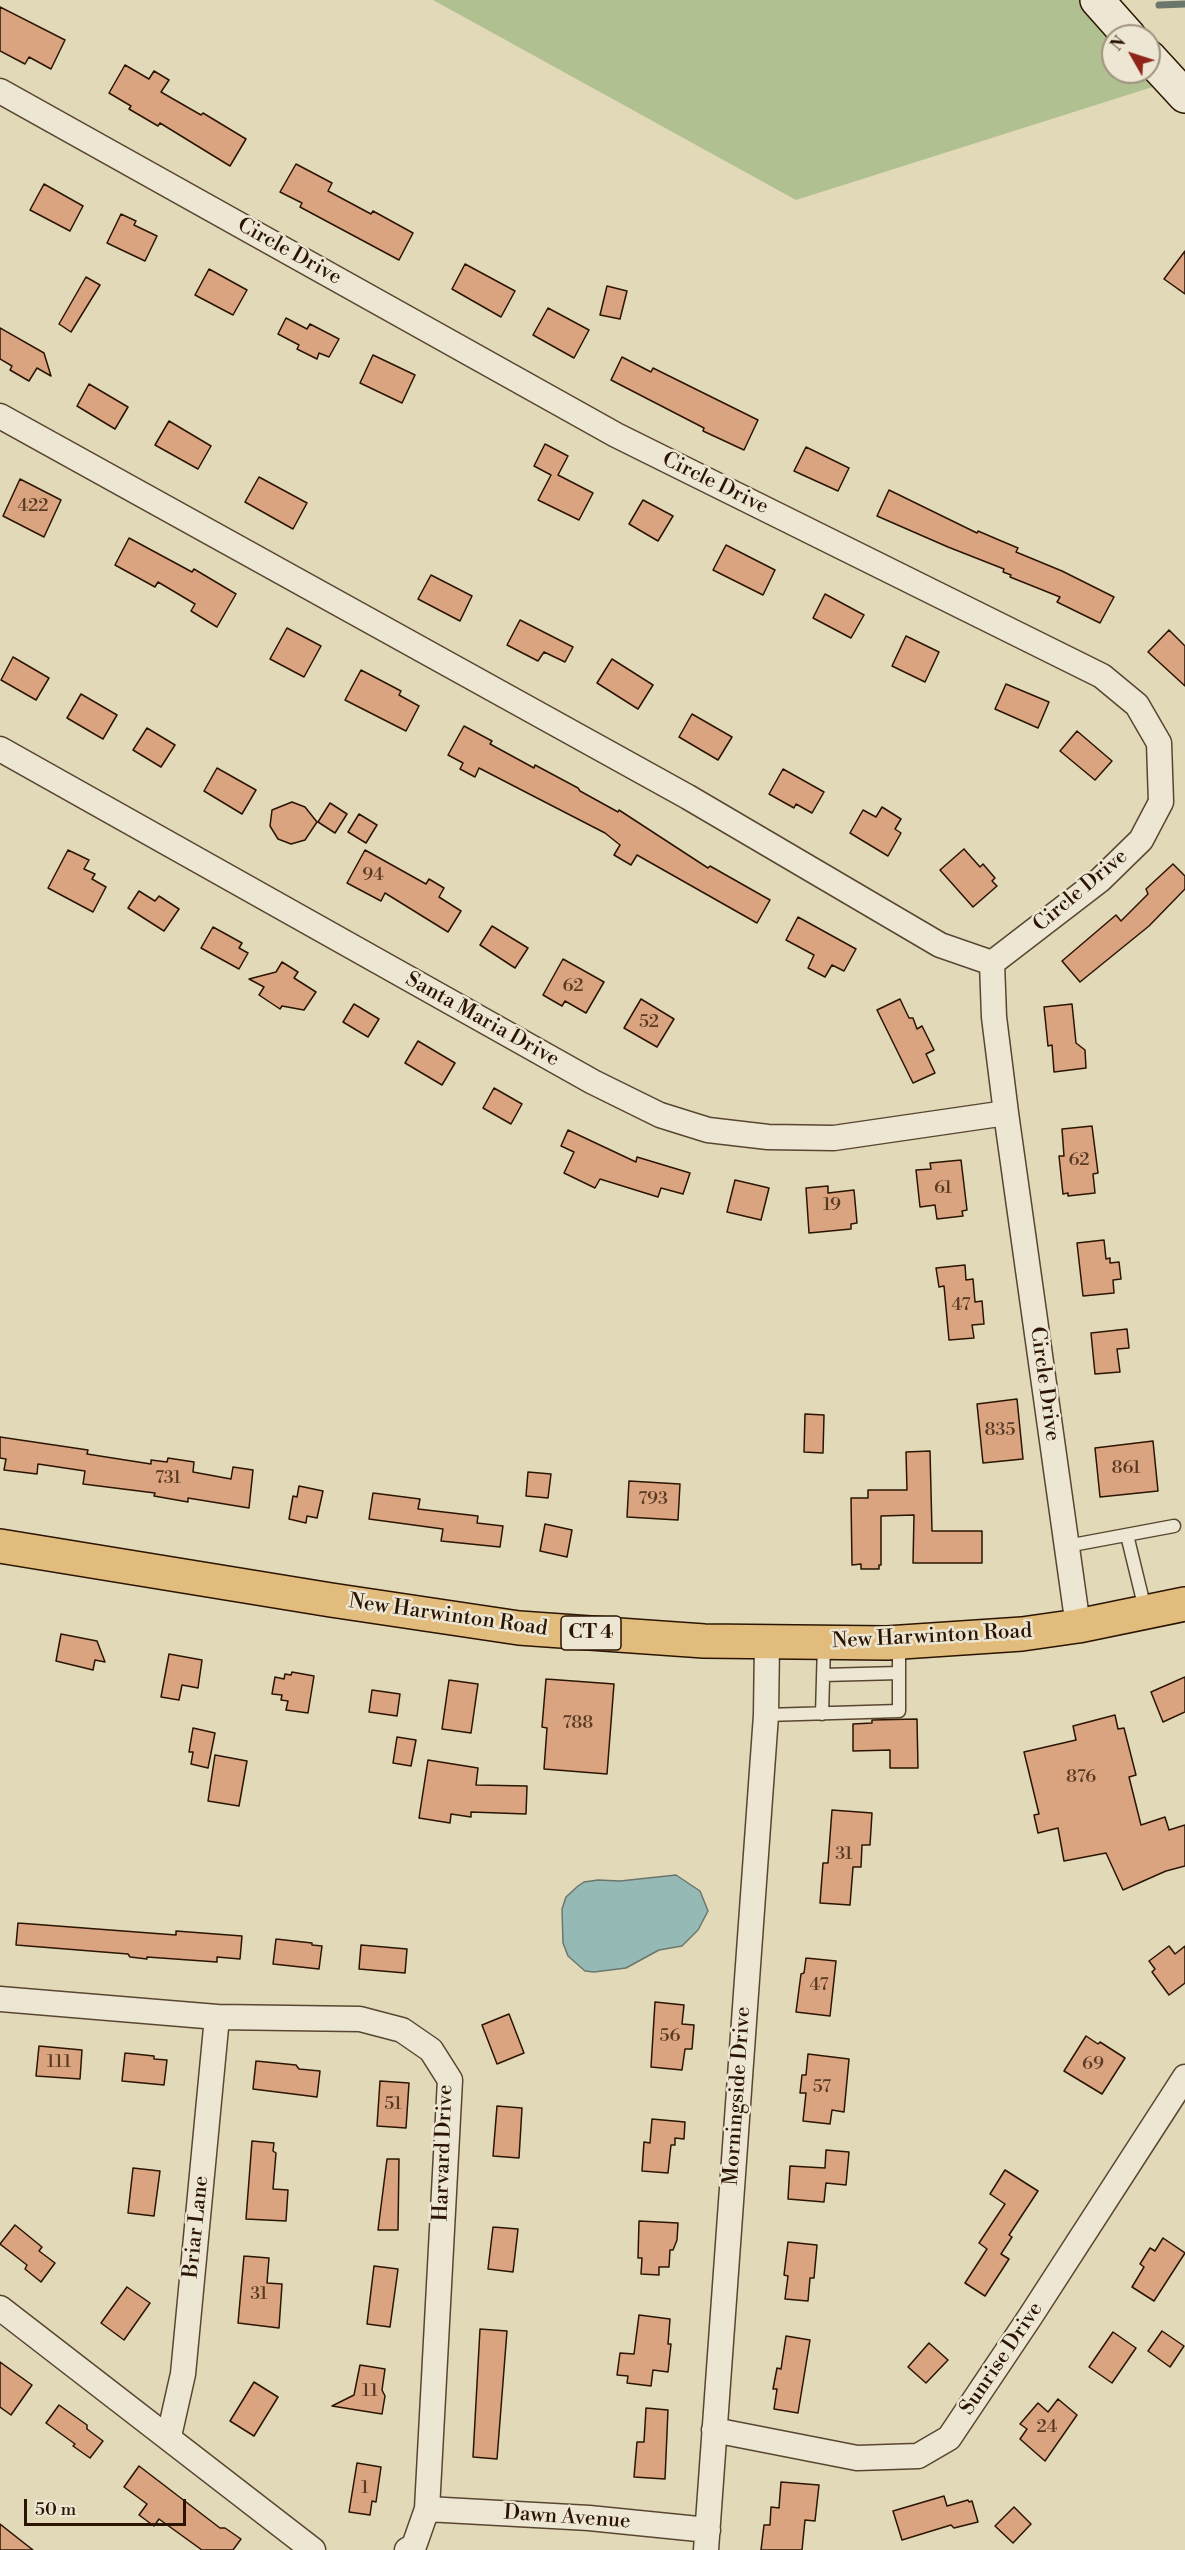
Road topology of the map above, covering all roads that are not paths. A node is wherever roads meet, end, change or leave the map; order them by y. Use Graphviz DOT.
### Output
graph roads {
  1 [pos="1097,0"];
  2 [pos="1118,24"];
  3 [pos="1161,70"];
  4 [pos="0,91"];
  5 [pos="1185,96"];
  6 [pos="0,416"];
  7 [pos="0,749"];
  8 [pos="992,963"];
  9 [pos="1006,1113"];
  10 [pos="1174,1526"];
  11 [pos="1127,1535"];
  12 [pos="0,1546"];
  13 [pos="1066,1546"];
  14 [pos="1185,1604"];
  15 [pos="1146,1612"];
  16 [pos="1078,1626"];
  17 [pos="767,1642"];
  18 [pos="824,1642"];
  19 [pos="899,1658"];
  20 [pos="823,1675"];
  21 [pos="822,1713"];
  22 [pos="765,1715"];
  23 [pos="0,2000"];
  24 [pos="217,2017"];
  25 [pos="1185,2077"];
  26 [pos="0,2308"];
  27 [pos="714,2430"];
  28 [pos="169,2436"];
  29 [pos="427,2510"];
  30 [pos="707,2540"];
  31 [pos="313,2550"];
  32 [pos="407,2550"];
  1 -- 2 [label="main road"];
  3 -- 5 [label="main road"];
  4 -- 8 [label="street, Circle Drive"];
  6 -- 8 [label="street"];
  7 -- 9 [label="street, Santa Maria Drive"];
  8 -- 9 [label="street, Circle Drive"];
  9 -- 13 [label="street, Circle Drive"];
  10 -- 11 [label="lane"];
  11 -- 13 [label="lane"];
  11 -- 15 [label="lane"];
  12 -- 17 [label="main road, New Harwinton Road / CT 4"];
  13 -- 16 [label="street, Circle Drive"];
  14 -- 15 [label="main road, New Harwinton Road / CT 4"];
  15 -- 16 [label="main road, New Harwinton Road / CT 4"];
  16 -- 19 [label="main road, New Harwinton Road / CT 4"];
  17 -- 18 [label="main road, New Harwinton Road / CT 4"];
  17 -- 22 [label="street, Morningside Drive"];
  18 -- 19 [label="main road, New Harwinton Road / CT 4"];
  18 -- 20 [label="lane"];
  19 -- 20 [label="lane"];
  19 -- 21 [label="lane"];
  20 -- 21 [label="lane"];
  21 -- 22 [label="lane"];
  22 -- 27 [label="street, Morningside Drive"];
  23 -- 24 [label="street, Harvard Drive"];
  24 -- 28 [label="street, Briar Lane"];
  24 -- 29 [label="street, Harvard Drive"];
  25 -- 27 [label="street, Sunrise Drive"];
  26 -- 28 [label="street"];
  27 -- 30 [label="street, Morningside Drive"];
  28 -- 31 [label="street"];
  29 -- 30 [label="street, Dawn Avenue"];
  29 -- 32 [label="street, Harvard Drive"];
}
